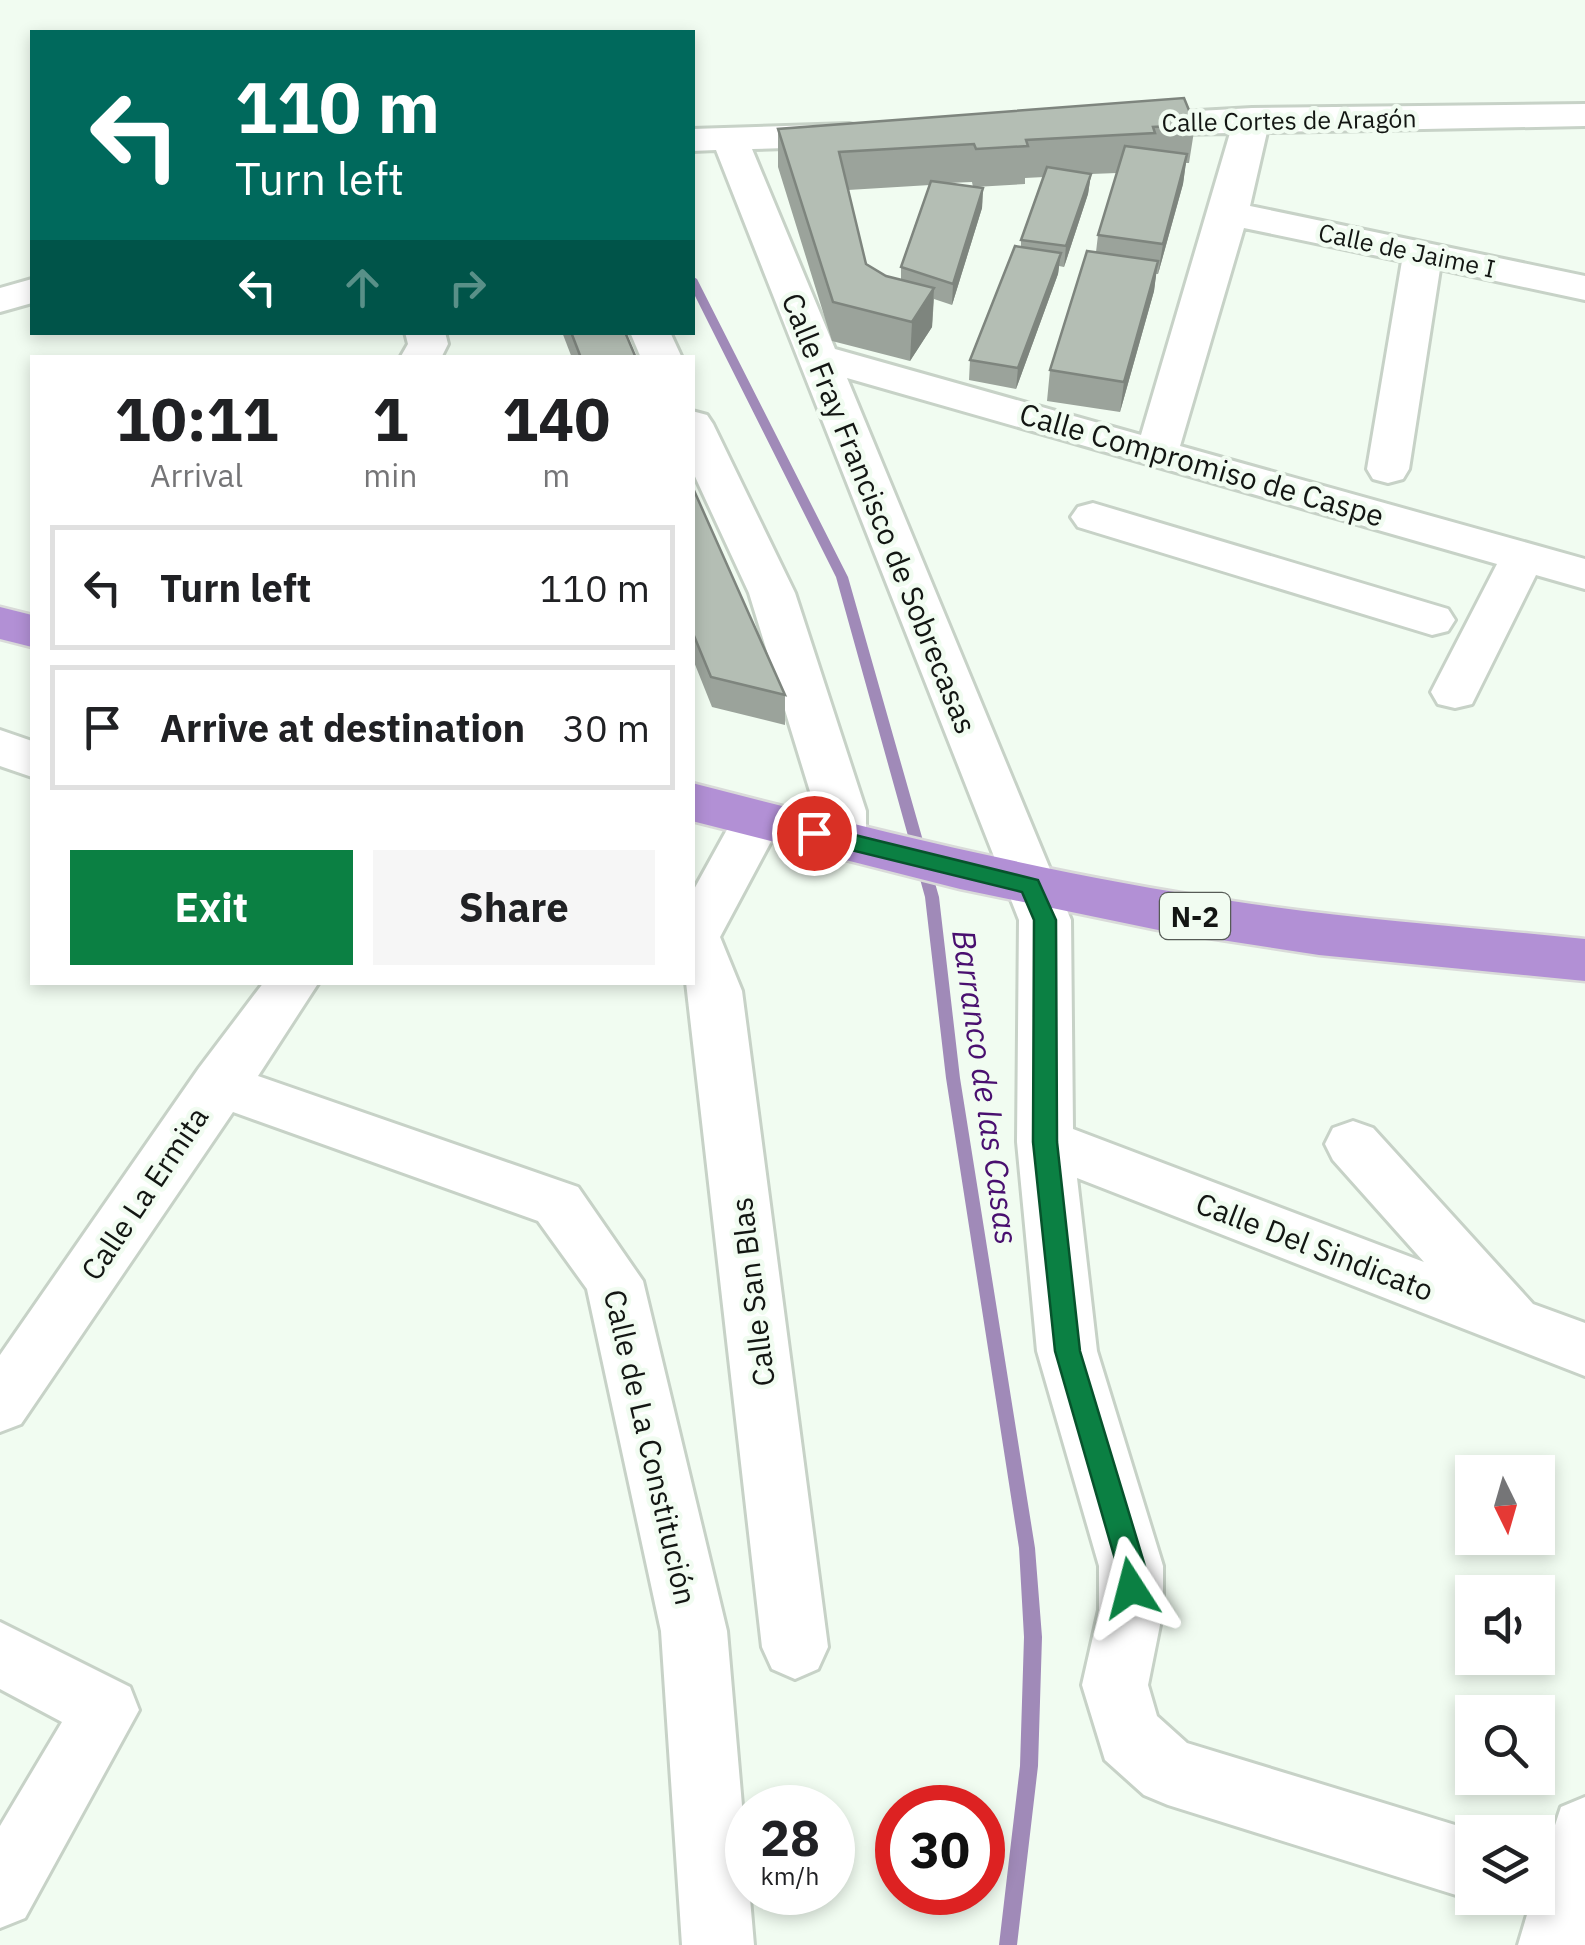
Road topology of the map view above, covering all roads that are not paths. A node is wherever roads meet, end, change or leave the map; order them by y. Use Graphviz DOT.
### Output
graph roads {
  1 [pos="1585,115"];
  2 [pos="1252,119"];
  3 [pos="1078,126"];
  4 [pos="885,134"];
  5 [pos="711,140"];
  6 [pos="1229,213"];
  7 [pos="1422,251"];
  8 [pos="1585,288"];
  9 [pos="30,292"];
  10 [pos="0,300"];
  11 [pos="819,357"];
  12 [pos="695,430"];
  13 [pos="1158,450"];
  14 [pos="1388,469"];
  15 [pos="1312,496"];
  16 [pos="1093,517"];
  17 [pos="1523,557"];
  18 [pos="1277,573"];
  19 [pos="1585,574"];
  20 [pos="1432,620"];
  21 [pos="0,623"];
  22 [pos="30,631"];
  23 [pos="1455,692"];
  24 [pos="0,748"];
  25 [pos="30,759"];
  26 [pos="695,803"];
  27 [pos="758,819"];
  28 [pos="861,846"];
  29 [pos="1008,881"];
  30 [pos="695,939"];
  31 [pos="695,943"];
  32 [pos="1585,960"];
  33 [pos="290,985"];
  34 [pos="218,1084"];
  35 [pos="1045,1142"];
  36 [pos="1353,1144"];
  37 [pos="1518,1325"];
  38 [pos="1585,1350"];
  39 [pos="0,1405"];
  40 [pos="795,1647"];
  41 [pos="0,1654"];
  42 [pos="1455,1860"];
  43 [pos="0,1893"];
  44 [pos="718,1945"];
  1 -- 2 [label="street, Calle Cortes de Aragón"];
  2 -- 3 [label="street, Calle Cortes de Aragón"];
  2 -- 6 [label="street"];
  4 -- 5 [label="street"];
  5 -- 11 [label="street, Calle Fray Francisco de Sobrecasas"];
  6 -- 7 [label="street, Calle de Jaime I"];
  6 -- 13 [label="street"];
  7 -- 8 [label="street, Calle de Jaime I"];
  7 -- 14 [label="street"];
  9 -- 10 [label="street"];
  11 -- 13 [label="street, Calle Compromiso de Caspe"];
  11 -- 29 [label="street, Calle Fray Francisco de Sobrecasas"];
  12 -- 28 [label="street"];
  13 -- 15 [label="street, Calle Compromiso de Caspe"];
  15 -- 17 [label="street, Calle Compromiso de Caspe"];
  15 -- 18 [label="street"];
  16 -- 18 [label="street"];
  17 -- 19 [label="street, Calle Compromiso de Caspe"];
  17 -- 23 [label="street"];
  18 -- 20 [label="street"];
  21 -- 22 [label="highway"];
  24 -- 25 [label="street"];
  26 -- 27 [label="highway, N-2"];
  27 -- 28 [label="highway, N-2"];
  27 -- 30 [label="street"];
  28 -- 29 [label="highway, N-2"];
  29 -- 32 [label="highway, N-2"];
  29 -- 35 [label="street, Calle Fray Francisco de Sobrecasas"];
  31 -- 40 [label="street, Calle San Blas"];
  33 -- 34 [label="street, Calle La Ermita"];
  34 -- 39 [label="street, Calle La Ermita"];
  34 -- 44 [label="street, Calle de La Constitución"];
  35 -- 37 [label="street, Calle Del Sindicato"];
  35 -- 42 [label="street, Calle Fray Francisco de Sobrecasas"];
  36 -- 37 [label="street"];
  37 -- 38 [label="street, Calle Del Sindicato"];
  41 -- 43 [label="street"];
}
